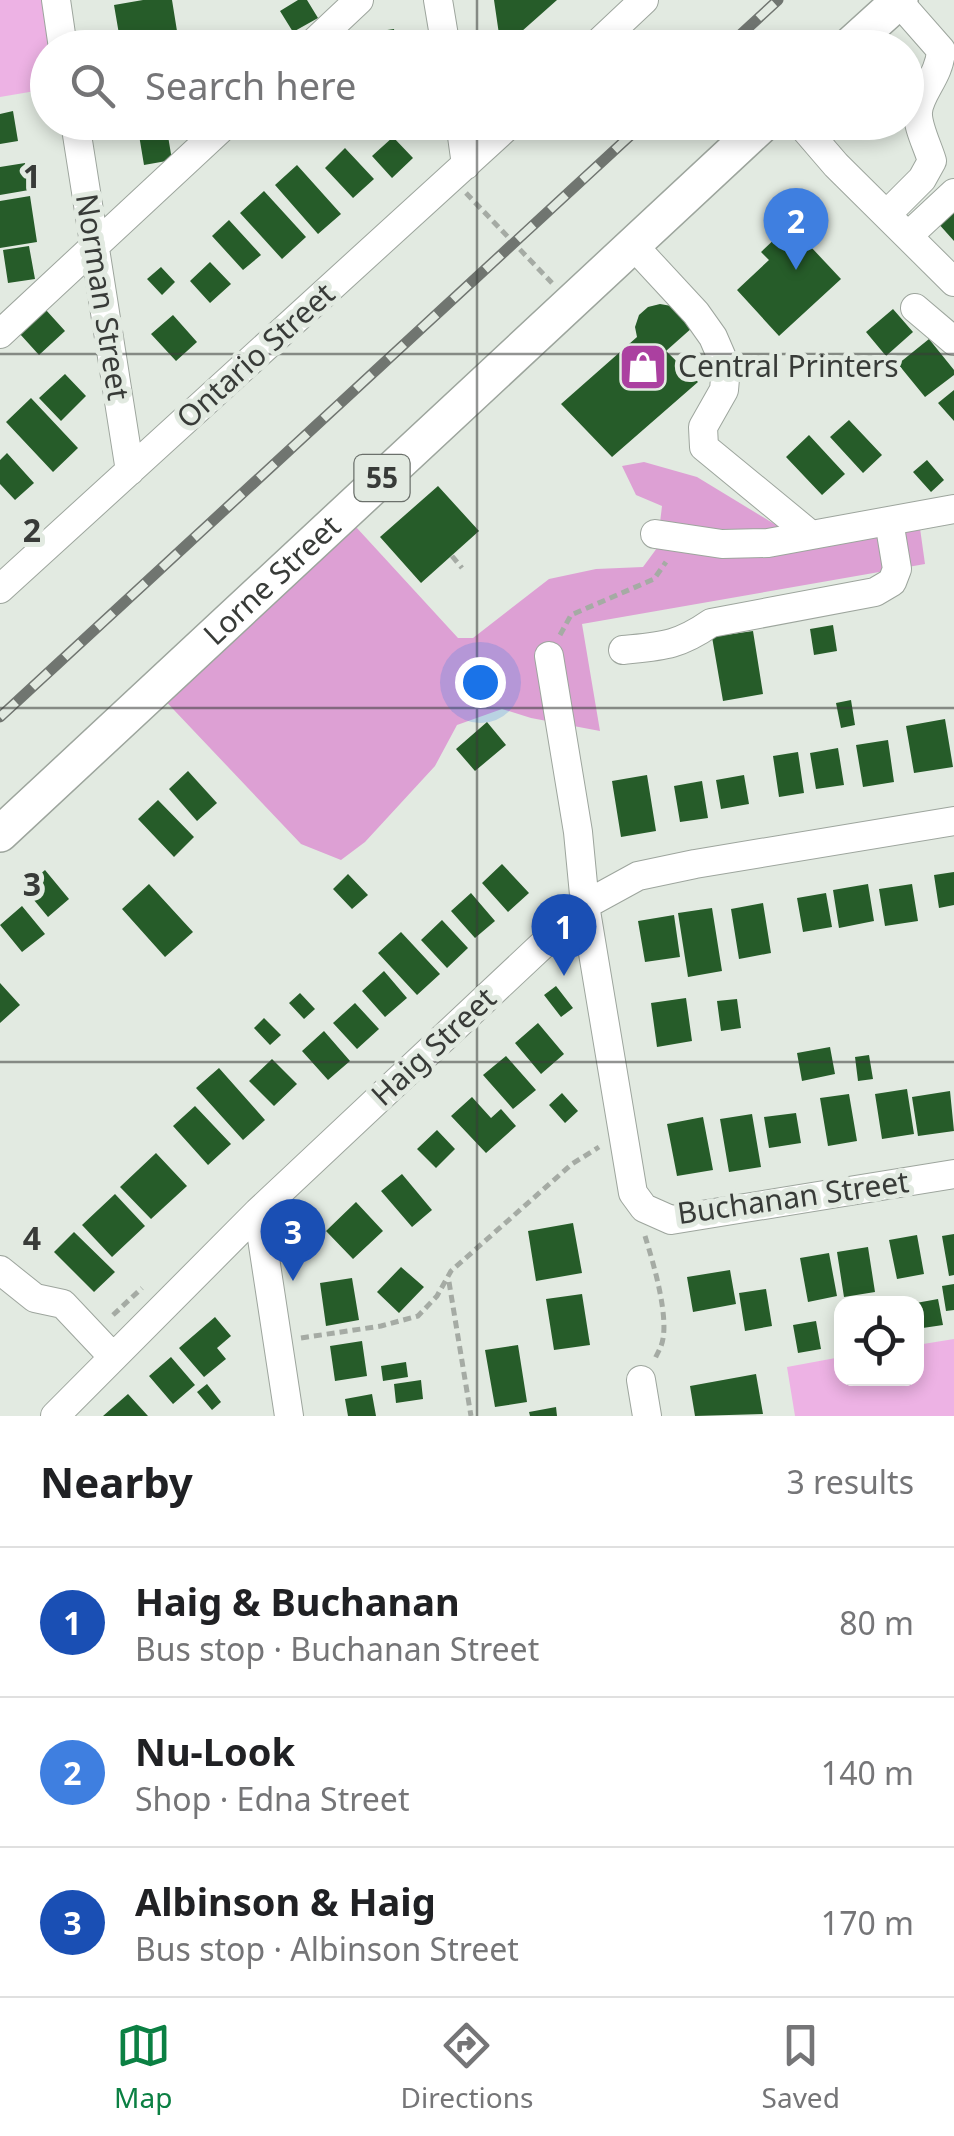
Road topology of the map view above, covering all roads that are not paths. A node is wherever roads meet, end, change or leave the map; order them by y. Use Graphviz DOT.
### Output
graph roads {
  1 [pos="56,0"];
  2 [pos="359,0"];
  3 [pos="438,0"];
  4 [pos="644,0"];
  5 [pos="899,1"];
  6 [pos="60,30"];
  7 [pos="327,30"];
  8 [pos="443,30"];
  9 [pos="612,30"];
  10 [pos="867,30"];
  11 [pos="946,50"];
  12 [pos="924,95"];
  13 [pos="924,138"];
  14 [pos="78,140"];
  15 [pos="209,140"];
  16 [pos="460,140"];
  17 [pos="493,140"];
  18 [pos="746,140"];
  19 [pos="815,140"];
  20 [pos="954,166"];
  21 [pos="459,172"];
  22 [pos="922,179"];
  23 [pos="954,194"];
  24 [pos="887,214"];
  25 [pos="909,236"];
  26 [pos="633,246"];
  27 [pos="94,248"];
  28 [pos="954,282"];
  29 [pos="916,308"];
  30 [pos="0,334"];
  31 [pos="954,341"];
  32 [pos="130,471"];
  33 [pos="954,509"];
  34 [pos="889,521"];
  35 [pos="811,535"];
  36 [pos="668,536"];
  37 [pos="0,589"];
  38 [pos="623,650"];
  39 [pos="548,656"];
  40 [pos="954,821"];
  41 [pos="0,834"];
  42 [pos="585,906"];
  43 [pos="954,1174"];
  44 [pos="258,1212"];
  45 [pos="0,1270"];
  46 [pos="113,1357"];
  47 [pos="641,1380"];
  48 [pos="54,1416"];
  49 [pos="289,1416"];
  50 [pos="647,1416"];
  1 -- 6 [label="street"];
  2 -- 7 [label="street"];
  3 -- 8 [label="street"];
  4 -- 9 [label="street"];
  5 -- 10 [label="main road"];
  5 -- 11 [label="street"];
  11 -- 12 [label="street"];
  13 -- 22 [label="street"];
  14 -- 27 [label="street, Norman Street"];
  15 -- 27 [label="street"];
  16 -- 21 [label="street"];
  17 -- 21 [label="street, Ontario Street"];
  18 -- 26 [label="main road, Lorne Street / 55"];
  19 -- 24 [label="street"];
  20 -- 22 [label="street"];
  21 -- 32 [label="street, Ontario Street"];
  22 -- 24 [label="street"];
  23 -- 25 [label="street"];
  24 -- 25 [label="street"];
  25 -- 28 [label="street"];
  26 -- 35 [label="street"];
  26 -- 41 [label="main road, Lorne Street / 55"];
  27 -- 30 [label="street"];
  27 -- 32 [label="street, Norman Street"];
  29 -- 31 [label="street"];
  32 -- 37 [label="street, Ontario Street"];
  33 -- 34 [label="street"];
  34 -- 35 [label="street"];
  34 -- 38 [label="street"];
  35 -- 36 [label="street"];
  39 -- 42 [label="street, Buchanan Street"];
  40 -- 42 [label="street, Haig Street"];
  42 -- 43 [label="street, Buchanan Street"];
  42 -- 44 [label="street, Haig Street"];
  44 -- 46 [label="street, Haig Street"];
  44 -- 49 [label="street"];
  45 -- 46 [label="street"];
  46 -- 48 [label="street, Haig Street"];
  47 -- 50 [label="street"];
}
